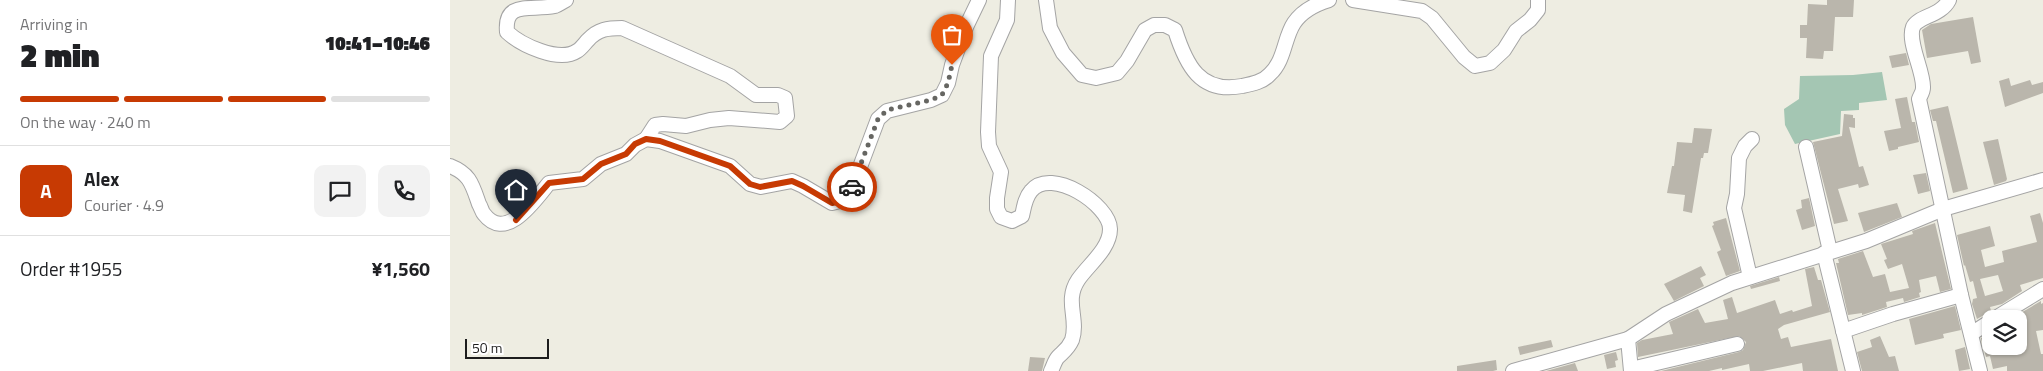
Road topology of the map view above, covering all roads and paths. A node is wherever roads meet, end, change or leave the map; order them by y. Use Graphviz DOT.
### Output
graph roads {
  1 [pos="566,0"];
  2 [pos="979,0"];
  3 [pos="1008,0"];
  4 [pos="1046,0"];
  5 [pos="1328,0"];
  6 [pos="1353,0"];
  7 [pos="1538,0"];
  8 [pos="1950,0"];
  9 [pos="646,139"];
  10 [pos="1752,139"];
  11 [pos="1806,147"];
  12 [pos="450,166"];
  13 [pos="2043,180"];
  14 [pos="1943,210"];
  15 [pos="1827,252"];
  16 [pos="1750,277"];
  17 [pos="2043,289"];
  18 [pos="1961,295"];
  19 [pos="2009,310"];
  20 [pos="1982,327"];
  21 [pos="1843,331"];
  22 [pos="1971,334"];
  23 [pos="1628,339"];
  24 [pos="1737,344"];
  25 [pos="1631,370"];
  26 [pos="1051,371"];
  27 [pos="1513,371"];
  28 [pos="1853,371"];
  29 [pos="1980,371"];
  1 -- 9 [label="street"];
  2 -- 9 [label="street"];
  3 -- 26 [label="street"];
  4 -- 5 [label="street"];
  6 -- 7 [label="street"];
  8 -- 14 [label="street"];
  9 -- 12 [label="street"];
  10 -- 16 [label="street"];
  11 -- 15 [label="street"];
  13 -- 14 [label="street"];
  14 -- 15 [label="street"];
  14 -- 18 [label="street"];
  15 -- 16 [label="street"];
  15 -- 21 [label="street"];
  16 -- 23 [label="street"];
  17 -- 19 [label="street"];
  18 -- 21 [label="street"];
  18 -- 22 [label="street"];
  20 -- 22 [label="street"];
  21 -- 28 [label="street"];
  22 -- 29 [label="street"];
  23 -- 25 [label="street"];
  23 -- 27 [label="street"];
  24 -- 25 [label="street"];
}
